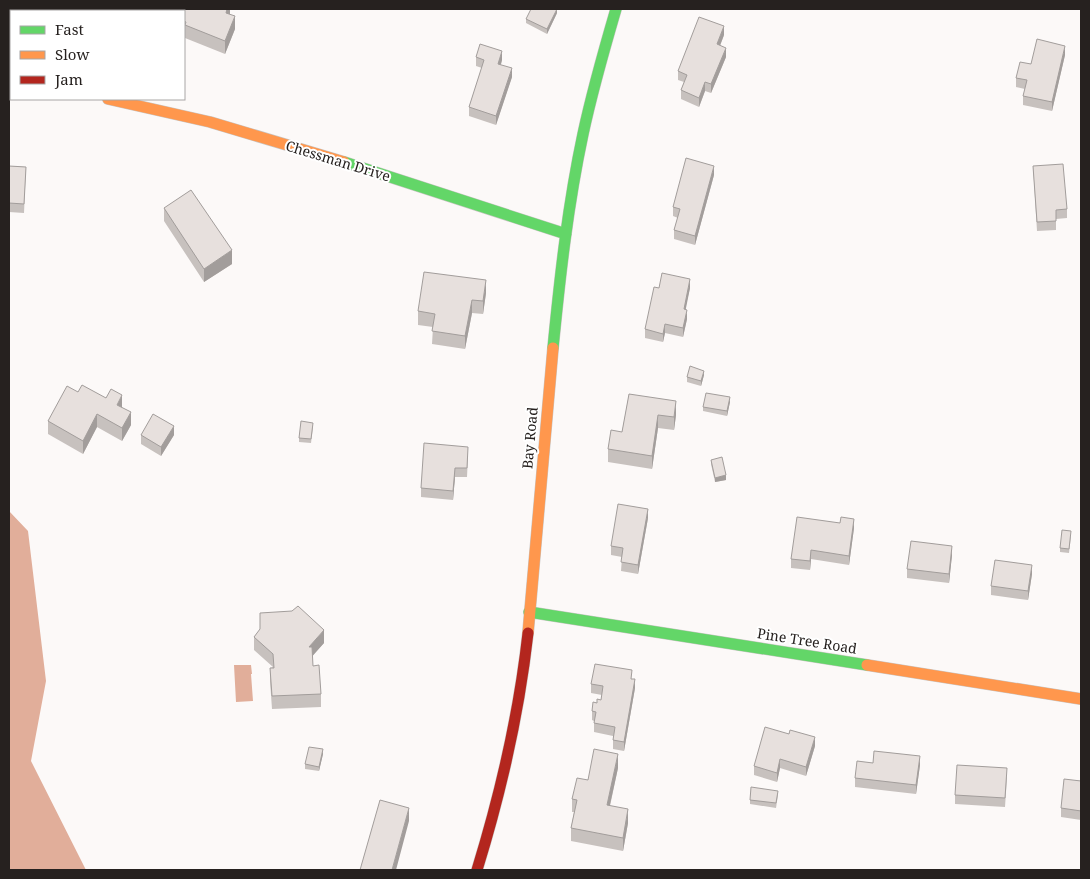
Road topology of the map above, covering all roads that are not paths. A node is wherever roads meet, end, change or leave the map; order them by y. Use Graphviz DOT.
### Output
graph roads {
  1 [pos="616,9"];
  2 [pos="112,100"];
  3 [pos="566,234"];
  4 [pos="529,612"];
  5 [pos="1081,699"];
  6 [pos="477,870"];
  1 -- 3 [label="street, Bay Road"];
  2 -- 3 [label="street, Chessman Drive"];
  3 -- 4 [label="street, Bay Road"];
  4 -- 5 [label="street, Pine Tree Road"];
  4 -- 6 [label="street, Bay Road"];
}
